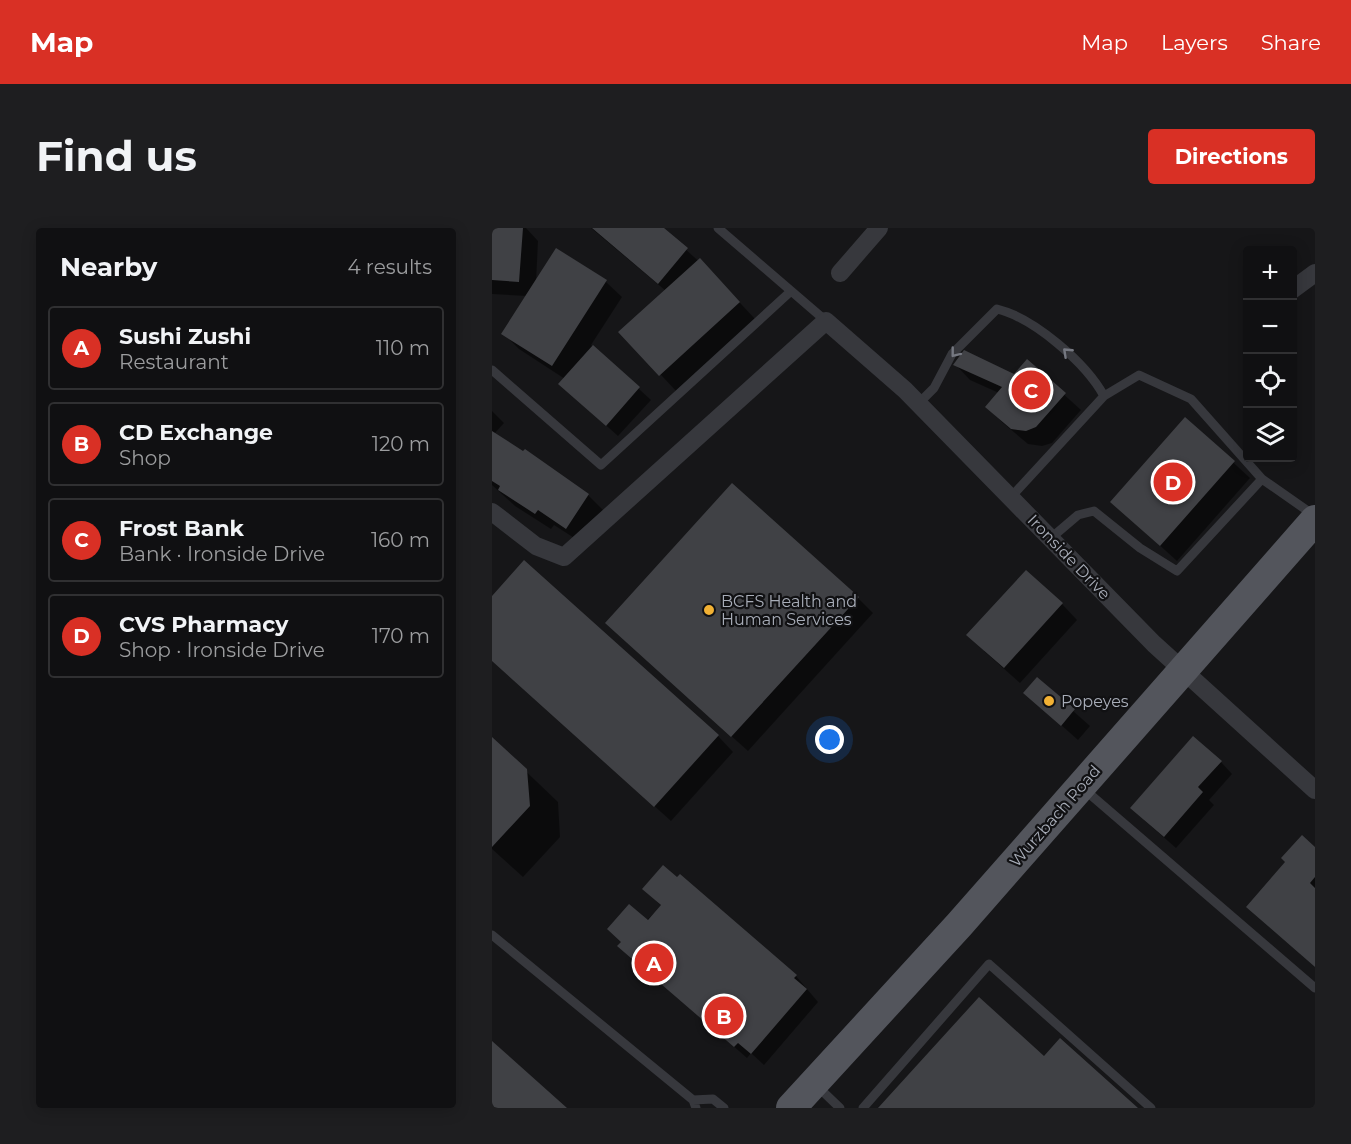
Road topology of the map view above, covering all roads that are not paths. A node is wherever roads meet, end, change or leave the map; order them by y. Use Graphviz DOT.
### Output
graph roads {
  1 [pos="718,228"];
  2 [pos="879,228"];
  3 [pos="840,273"];
  4 [pos="1315,273"];
  5 [pos="1297,287"];
  6 [pos="790,292"];
  7 [pos="826,321"];
  8 [pos="492,370"];
  9 [pos="1104,396"];
  10 [pos="919,404"];
  11 [pos="1262,479"];
  12 [pos="1011,497"];
  13 [pos="492,512"];
  14 [pos="1315,518"];
  15 [pos="1051,538"];
  16 [pos="1182,671"];
  17 [pos="1081,786"];
  18 [pos="1315,789"];
  19 [pos="492,935"];
  20 [pos="1315,988"];
  21 [pos="814,1083"];
  22 [pos="694,1104"];
  23 [pos="723,1108"];
  24 [pos="791,1108"];
  25 [pos="840,1108"];
  26 [pos="863,1108"];
  27 [pos="1151,1108"];
  1 -- 6 [label="lane"];
  2 -- 3 [label="street"];
  4 -- 5 [label="street"];
  6 -- 7 [label="lane"];
  6 -- 8 [label="lane"];
  7 -- 10 [label="street, Ironside Drive"];
  7 -- 13 [label="street"];
  9 -- 10 [label="lane, one-way"];
  9 -- 11 [label="lane"];
  9 -- 12 [label="lane"];
  10 -- 12 [label="street, Ironside Drive"];
  11 -- 14 [label="lane"];
  11 -- 15 [label="lane"];
  12 -- 15 [label="street, Ironside Drive"];
  14 -- 16 [label="main road, Wurzbach Road"];
  15 -- 16 [label="street, Ironside Drive"];
  16 -- 17 [label="main road, Wurzbach Road"];
  16 -- 18 [label="street, Ironside Drive"];
  17 -- 20 [label="lane"];
  17 -- 21 [label="main road, Wurzbach Road"];
  19 -- 22 [label="lane"];
  21 -- 24 [label="main road, Wurzbach Road"];
  21 -- 25 [label="lane"];
  22 -- 23 [label="lane"];
  26 -- 27 [label="lane"];
}
